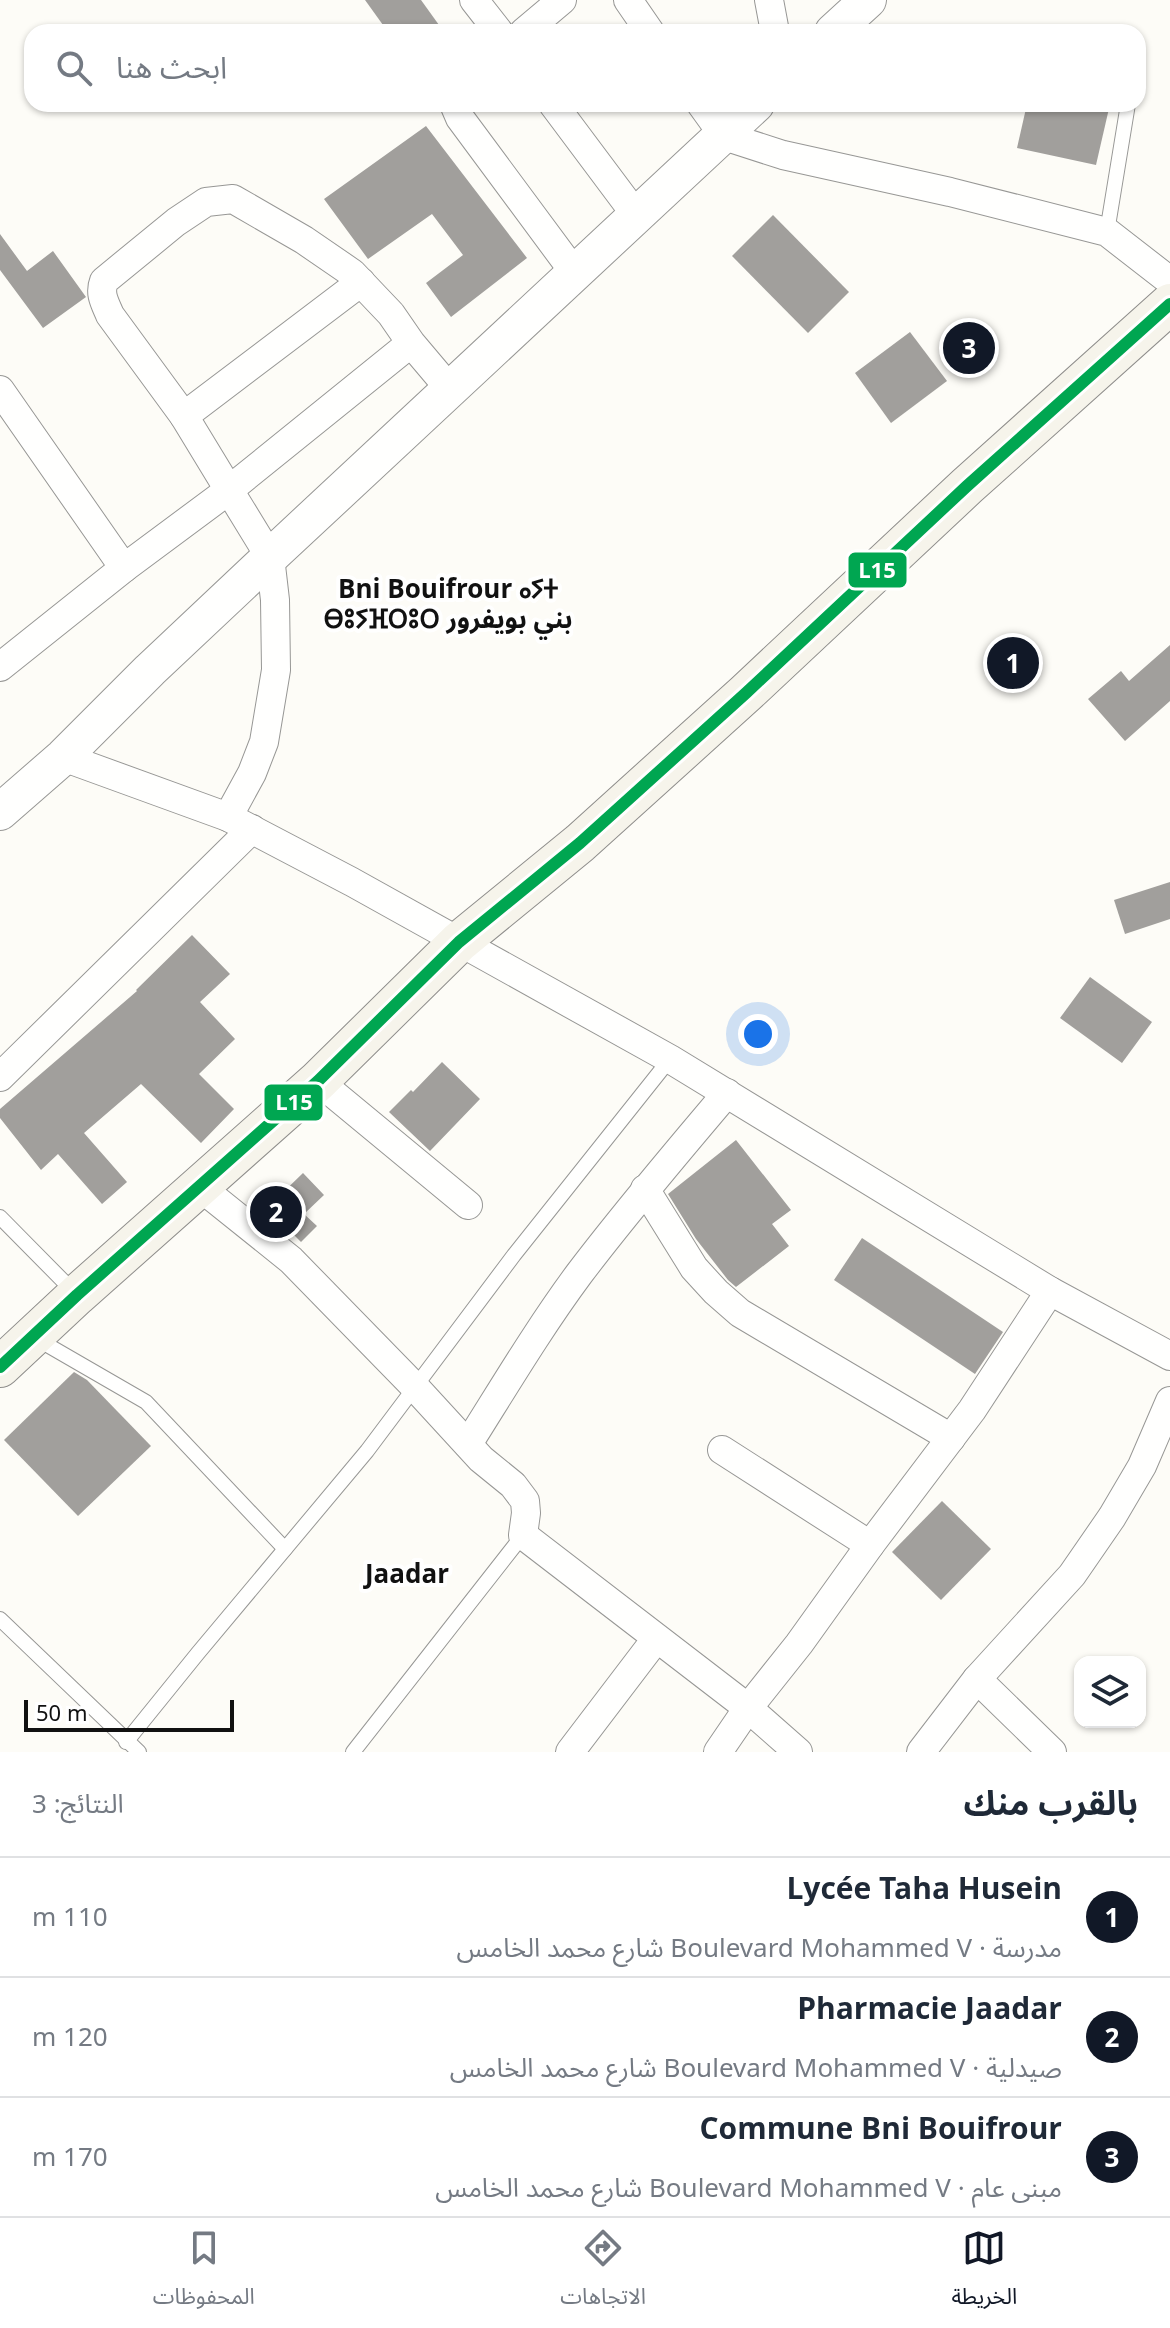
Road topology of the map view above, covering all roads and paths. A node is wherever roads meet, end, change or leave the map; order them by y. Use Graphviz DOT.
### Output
graph roads {
  1 [pos="474,0"];
  2 [pos="562,0"];
  3 [pos="628,0"];
  4 [pos="769,0"];
  5 [pos="868,0"];
  6 [pos="493,24"];
  7 [pos="534,24"];
  8 [pos="644,24"];
  9 [pos="774,24"];
  10 [pos="842,24"];
  11 [pos="457,112"];
  12 [pos="559,112"];
  13 [pos="707,112"];
  14 [pos="748,112"];
  15 [pos="1127,112"];
  16 [pos="724,136"];
  17 [pos="636,215"];
  18 [pos="1107,232"];
  19 [pos="574,272"];
  20 [pos="1170,281"];
  21 [pos="361,282"];
  22 [pos="1165,317"];
  23 [pos="411,343"];
  24 [pos="449,388"];
  25 [pos="0,390"];
  26 [pos="184,416"];
  27 [pos="229,490"];
  28 [pos="270,557"];
  29 [pos="124,568"];
  30 [pos="0,667"];
  31 [pos="63,757"];
  32 [pos="0,811"];
  33 [pos="240,823"];
  34 [pos="459,942"];
  35 [pos="670,1059"];
  36 [pos="0,1077"];
  37 [pos="318,1081"];
  38 [pos="727,1093"];
  39 [pos="200,1187"];
  40 [pos="645,1189"];
  41 [pos="468,1205"];
  42 [pos="0,1217"];
  43 [pos="1050,1291"];
  44 [pos="77,1295"];
  45 [pos="34,1337"];
  46 [pos="1170,1356"];
  47 [pos="0,1367"];
  48 [pos="414,1386"];
  49 [pos="1170,1401"];
  50 [pos="951,1438"];
  51 [pos="468,1444"];
  52 [pos="722,1450"];
  53 [pos="523,1535"];
  54 [pos="870,1545"];
  55 [pos="285,1549"];
  56 [pos="0,1619"];
  57 [pos="656,1639"];
  58 [pos="977,1679"];
  59 [pos="748,1708"];
  60 [pos="126,1742"];
  61 [pos="139,1752"];
  62 [pos="353,1752"];
  63 [pos="570,1752"];
  64 [pos="718,1752"];
  65 [pos="798,1752"];
  66 [pos="921,1752"];
  67 [pos="1052,1752"];
  1 -- 6 [label="street"];
  2 -- 7 [label="street"];
  3 -- 8 [label="street"];
  4 -- 9 [label="street"];
  5 -- 10 [label="street"];
  11 -- 19 [label="street"];
  12 -- 17 [label="street"];
  13 -- 16 [label="street"];
  14 -- 16 [label="street"];
  15 -- 18 [label="lane"];
  16 -- 17 [label="street"];
  16 -- 18 [label="street"];
  17 -- 19 [label="street"];
  18 -- 20 [label="street"];
  19 -- 24 [label="street"];
  21 -- 23 [label="street"];
  21 -- 26 [label="street"];
  21 -- 26 [label="street"];
  22 -- 34 [label="main road"];
  23 -- 24 [label="street"];
  23 -- 27 [label="street"];
  24 -- 28 [label="street"];
  25 -- 29 [label="street"];
  26 -- 27 [label="street"];
  27 -- 28 [label="street"];
  27 -- 29 [label="street"];
  28 -- 31 [label="street"];
  28 -- 33 [label="street"];
  29 -- 30 [label="street"];
  31 -- 32 [label="street"];
  31 -- 33 [label="street"];
  33 -- 34 [label="street"];
  33 -- 36 [label="street"];
  34 -- 35 [label="street"];
  34 -- 37 [label="main road"];
  35 -- 38 [label="street"];
  35 -- 48 [label="lane"];
  37 -- 39 [label="main road"];
  37 -- 41 [label="street"];
  38 -- 40 [label="street"];
  38 -- 43 [label="street"];
  39 -- 44 [label="main road"];
  39 -- 48 [label="street"];
  40 -- 50 [label="street"];
  40 -- 51 [label="street"];
  42 -- 44 [label="lane"];
  43 -- 46 [label="street"];
  43 -- 50 [label="street"];
  44 -- 45 [label="main road"];
  45 -- 47 [label="main road"];
  45 -- 55 [label="lane"];
  48 -- 51 [label="street"];
  48 -- 55 [label="lane"];
  49 -- 58 [label="street"];
  50 -- 54 [label="street"];
  51 -- 53 [label="street"];
  52 -- 54 [label="street"];
  53 -- 57 [label="street"];
  53 -- 62 [label="lane"];
  54 -- 59 [label="street"];
  55 -- 60 [label="lane"];
  56 -- 60 [label="lane"];
  57 -- 59 [label="street"];
  57 -- 63 [label="street"];
  58 -- 66 [label="street"];
  58 -- 67 [label="street"];
  59 -- 64 [label="street"];
  59 -- 65 [label="street"];
  60 -- 61 [label="lane"];
}
